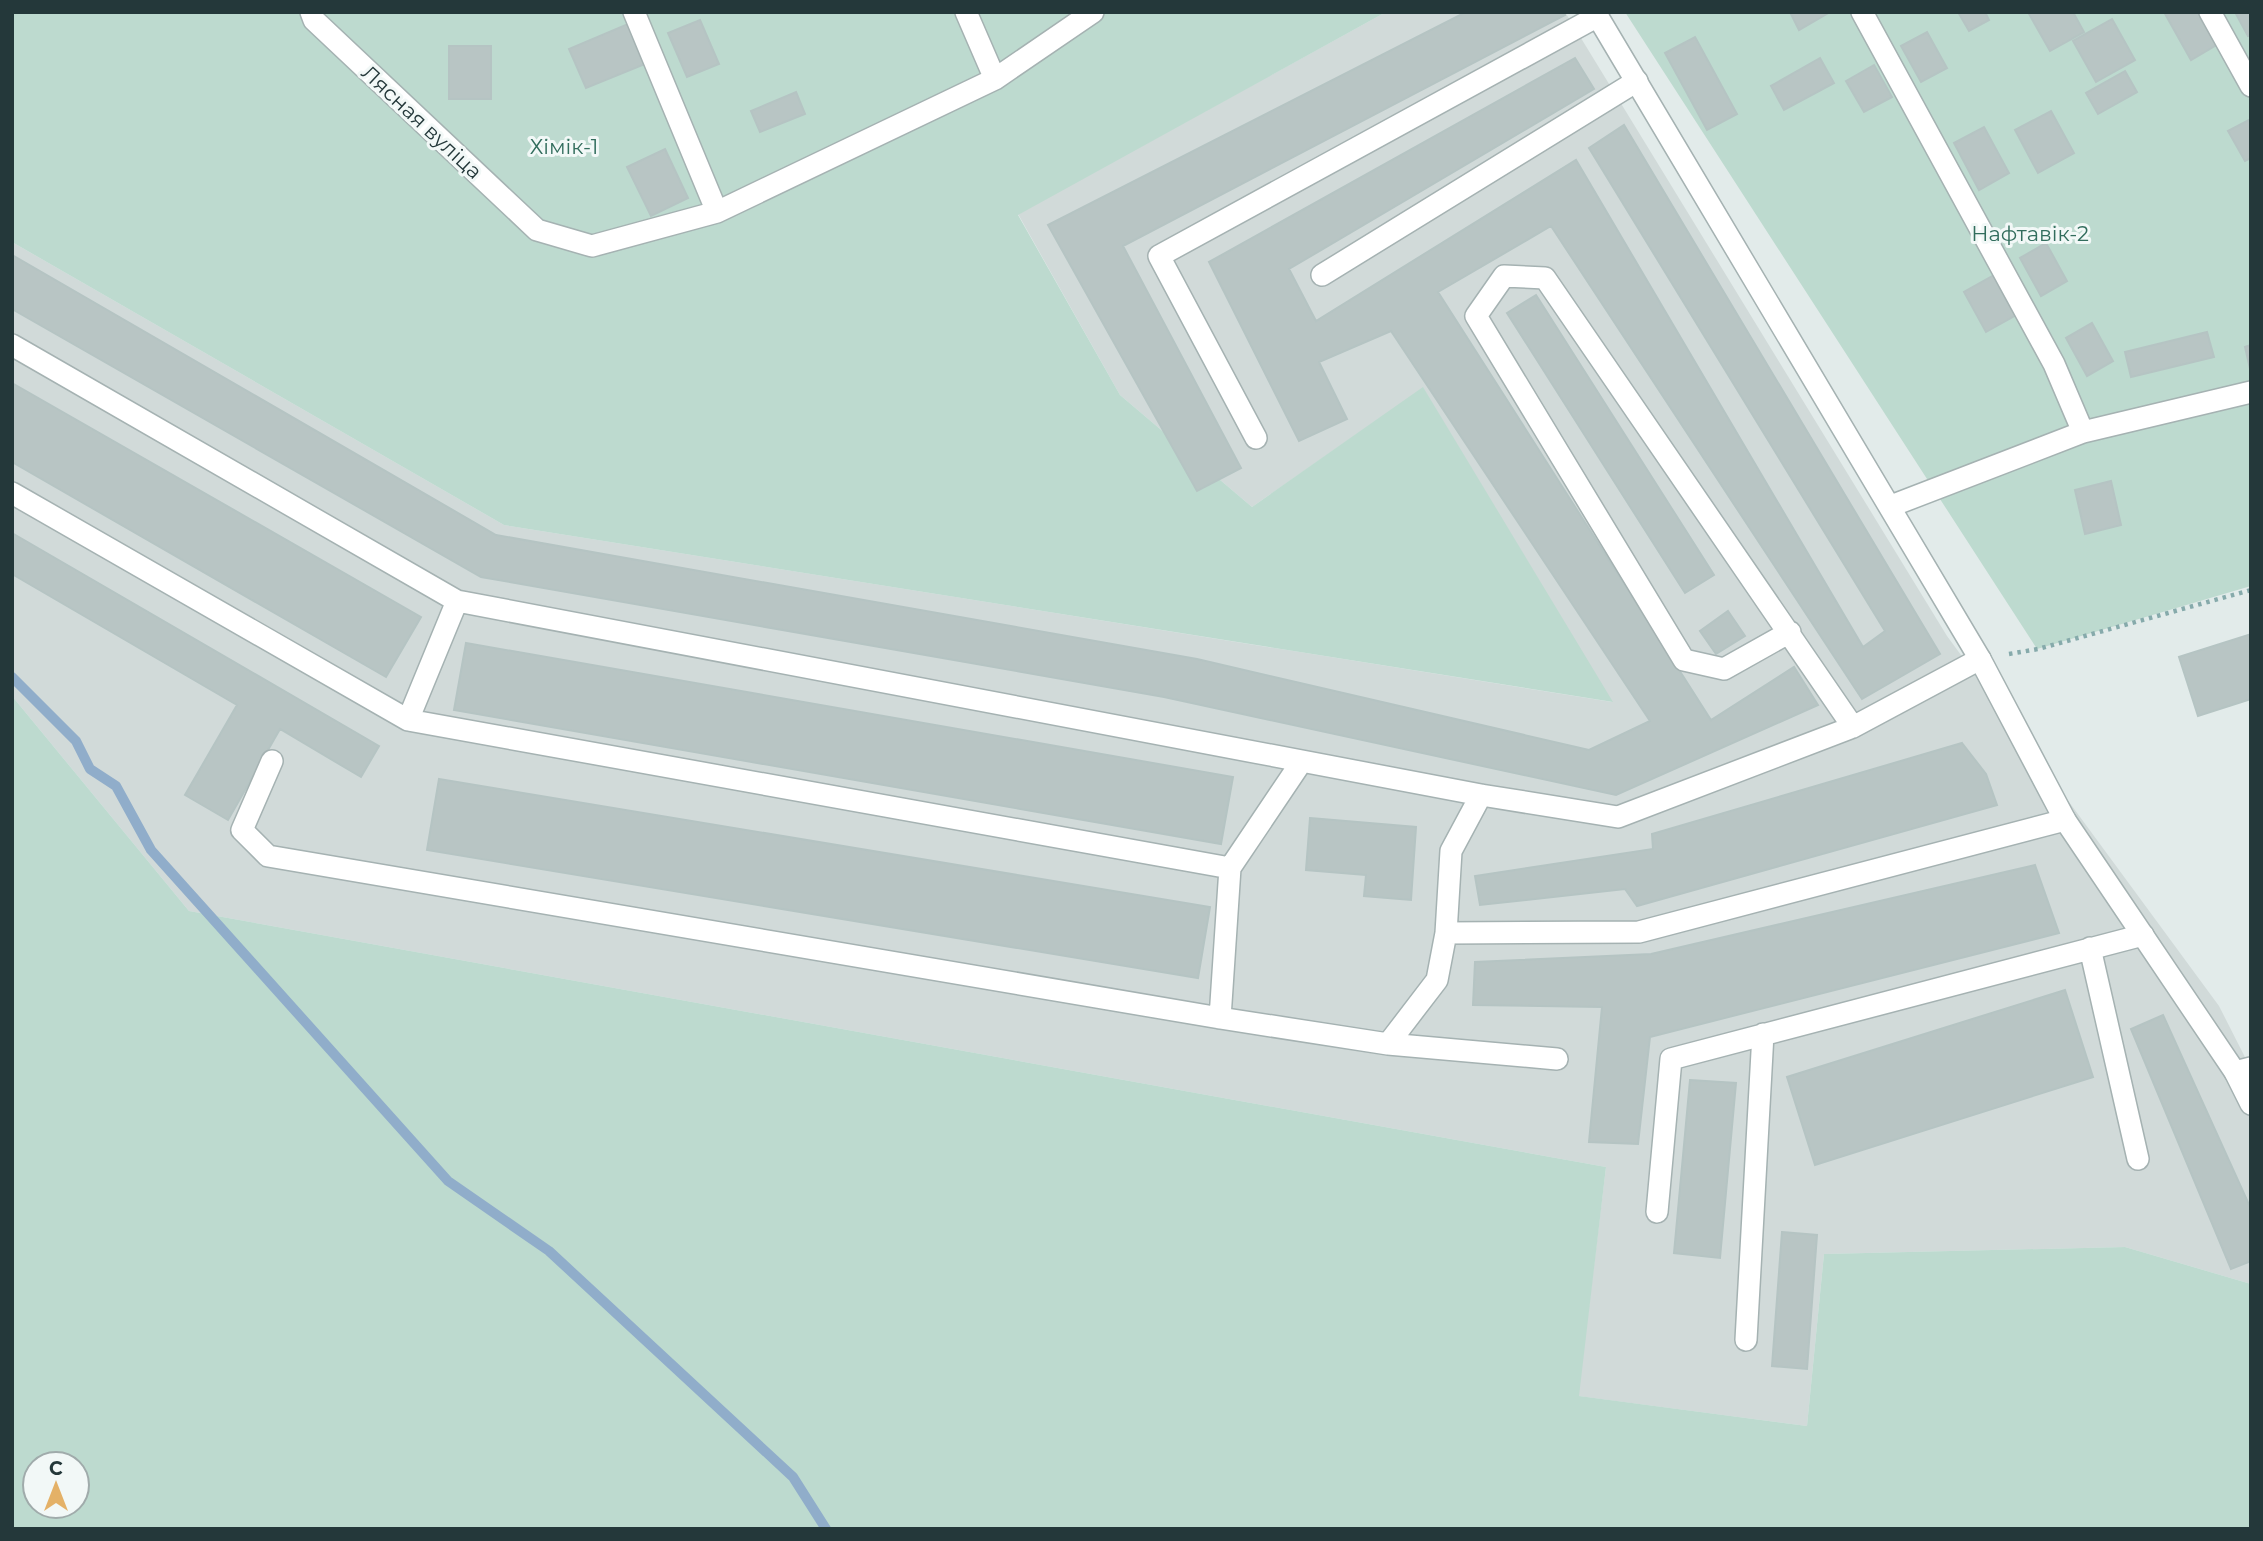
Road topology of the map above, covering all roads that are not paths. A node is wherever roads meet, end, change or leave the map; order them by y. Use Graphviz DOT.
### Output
graph roads {
  1 [pos="311,12"];
  2 [pos="634,12"];
  3 [pos="966,12"];
  4 [pos="1093,12"];
  5 [pos="1862,12"];
  6 [pos="2210,12"];
  7 [pos="1596,14"];
  8 [pos="995,79"];
  9 [pos="1637,81"];
  10 [pos="2251,86"];
  11 [pos="717,212"];
  12 [pos="1322,275"];
  13 [pos="12,345"];
  14 [pos="2251,391"];
  15 [pos="2083,432"];
  16 [pos="1256,438"];
  17 [pos="12,493"];
  18 [pos="1891,506"];
  19 [pos="457,601"];
  20 [pos="1790,632"];
  21 [pos="1980,659"];
  22 [pos="408,720"];
  23 [pos="1853,727"];
  24 [pos="272,761"];
  25 [pos="1302,761"];
  26 [pos="1481,795"];
  27 [pos="2065,820"];
  28 [pos="1230,868"];
  29 [pos="1447,933"];
  30 [pos="2143,935"];
  31 [pos="2090,948"];
  32 [pos="1220,1018"];
  33 [pos="1763,1034"];
  34 [pos="1388,1044"];
  35 [pos="1557,1059"];
  36 [pos="2243,1070"];
  37 [pos="2251,1104"];
  38 [pos="2138,1159"];
  39 [pos="1657,1212"];
  40 [pos="1746,1340"];
  1 -- 11 [label="street, Лясная вуліца"];
  2 -- 11 [label="street"];
  3 -- 8 [label="street"];
  4 -- 8 [label="street"];
  5 -- 15 [label="street"];
  6 -- 10 [label="street"];
  7 -- 9 [label="street"];
  7 -- 16 [label="street"];
  8 -- 11 [label="street"];
  9 -- 12 [label="street"];
  9 -- 18 [label="street"];
  13 -- 19 [label="street"];
  14 -- 15 [label="street"];
  15 -- 18 [label="street"];
  17 -- 22 [label="street"];
  18 -- 21 [label="street"];
  19 -- 22 [label="street"];
  19 -- 25 [label="street"];
  20 -- 20 [label="street"];
  20 -- 23 [label="street"];
  21 -- 23 [label="street"];
  21 -- 27 [label="street"];
  22 -- 28 [label="street"];
  23 -- 26 [label="street"];
  24 -- 32 [label="street"];
  25 -- 26 [label="street"];
  25 -- 28 [label="street"];
  26 -- 29 [label="street"];
  27 -- 29 [label="street"];
  27 -- 30 [label="street"];
  28 -- 32 [label="street"];
  29 -- 34 [label="street"];
  30 -- 31 [label="street"];
  30 -- 36 [label="street"];
  31 -- 33 [label="street"];
  31 -- 38 [label="street"];
  32 -- 34 [label="street"];
  33 -- 39 [label="street"];
  33 -- 40 [label="street"];
  34 -- 35 [label="street"];
  36 -- 37 [label="street"];
}
